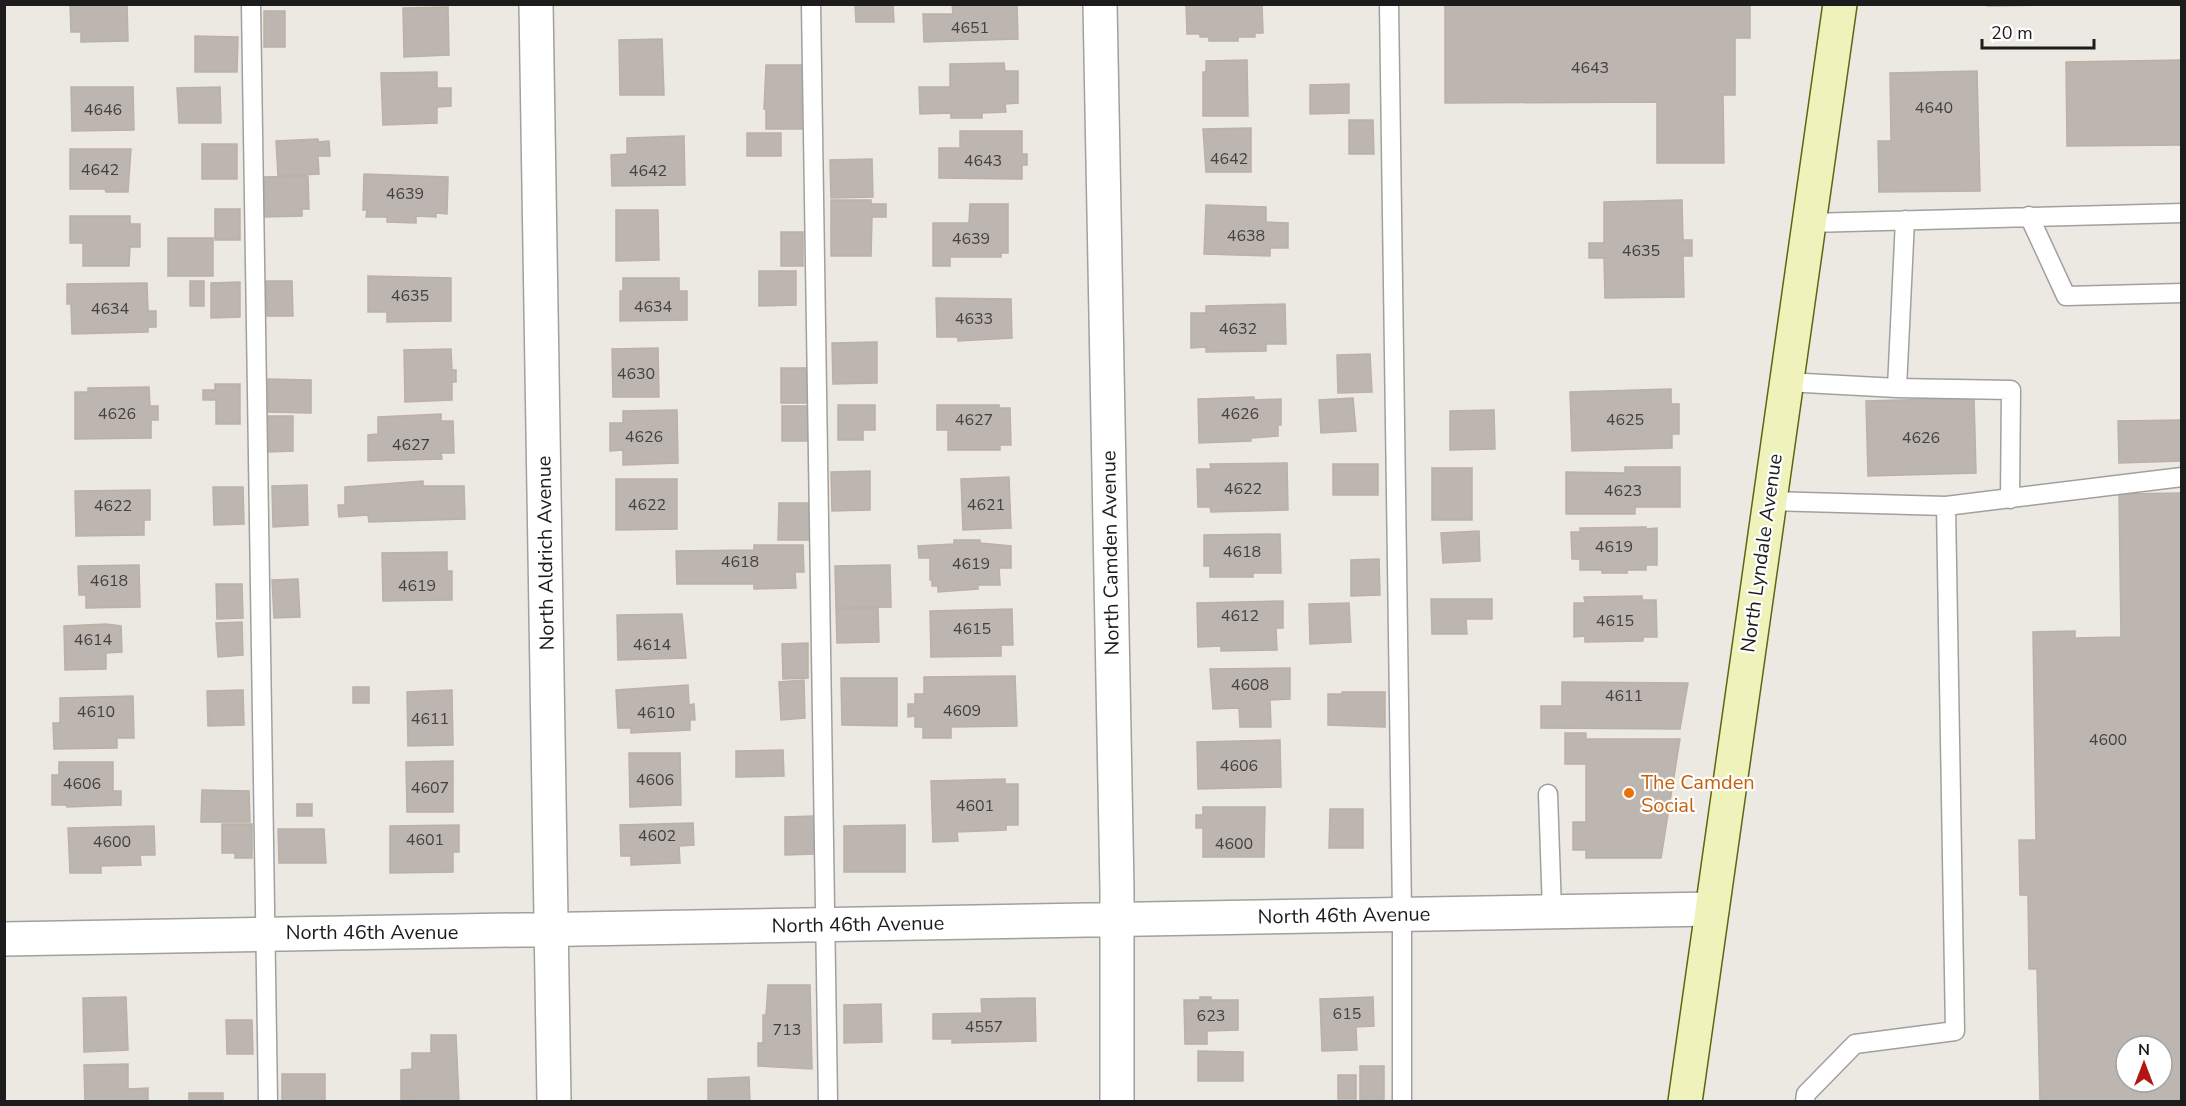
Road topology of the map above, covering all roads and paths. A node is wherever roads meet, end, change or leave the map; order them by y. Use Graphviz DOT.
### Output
graph roads {
  1 [pos="251,4"];
  2 [pos="536,4"];
  3 [pos="811,4"];
  4 [pos="1100,4"];
  5 [pos="1389,4"];
  6 [pos="1840,4"];
  7 [pos="2181,213"];
  8 [pos="2029,216"];
  9 [pos="1905,220"];
  10 [pos="1809,223"];
  11 [pos="2181,293"];
  12 [pos="1786,382"];
  13 [pos="1897,388"];
  14 [pos="2181,477"];
  15 [pos="2010,499"];
  16 [pos="1768,501"];
  17 [pos="1946,506"];
  18 [pos="1548,794"];
  19 [pos="1712,909"];
  20 [pos="1551,911"];
  21 [pos="1402,913"];
  22 [pos="1117,920"];
  23 [pos="827,925"];
  24 [pos="552,930"];
  25 [pos="266,932"];
  26 [pos="4,939"];
  27 [pos="268,1101"];
  28 [pos="554,1101"];
  29 [pos="828,1101"];
  30 [pos="1117,1101"];
  31 [pos="1402,1101"];
  32 [pos="1686,1101"];
  33 [pos="1805,1101"];
  1 -- 25 [label="lane"];
  2 -- 24 [label="street, North Aldrich Avenue"];
  3 -- 23 [label="lane"];
  4 -- 22 [label="street, North Camden Avenue"];
  5 -- 21 [label="lane"];
  6 -- 10 [label="street, North Lyndale Avenue"];
  7 -- 8 [label="lane"];
  8 -- 9 [label="lane"];
  8 -- 11 [label="lane"];
  9 -- 10 [label="lane"];
  9 -- 13 [label="lane"];
  10 -- 12 [label="street, North Lyndale Avenue"];
  12 -- 13 [label="lane"];
  12 -- 16 [label="street, North Lyndale Avenue"];
  13 -- 15 [label="lane"];
  14 -- 15 [label="lane"];
  15 -- 17 [label="lane"];
  16 -- 17 [label="lane"];
  16 -- 19 [label="street, North Lyndale Avenue"];
  17 -- 33 [label="lane"];
  18 -- 20 [label="lane"];
  19 -- 20 [label="street, North 46th Avenue"];
  19 -- 32 [label="street, North Lyndale Avenue"];
  20 -- 21 [label="street, North 46th Avenue"];
  21 -- 22 [label="street, North 46th Avenue"];
  21 -- 31 [label="lane"];
  22 -- 23 [label="street, North 46th Avenue"];
  22 -- 30 [label="street, North Camden Avenue"];
  23 -- 24 [label="street, North 46th Avenue"];
  23 -- 29 [label="lane"];
  24 -- 25 [label="street, North 46th Avenue"];
  24 -- 28 [label="street, North Aldrich Avenue"];
  25 -- 26 [label="street, North 46th Avenue"];
  25 -- 27 [label="lane"];
}
